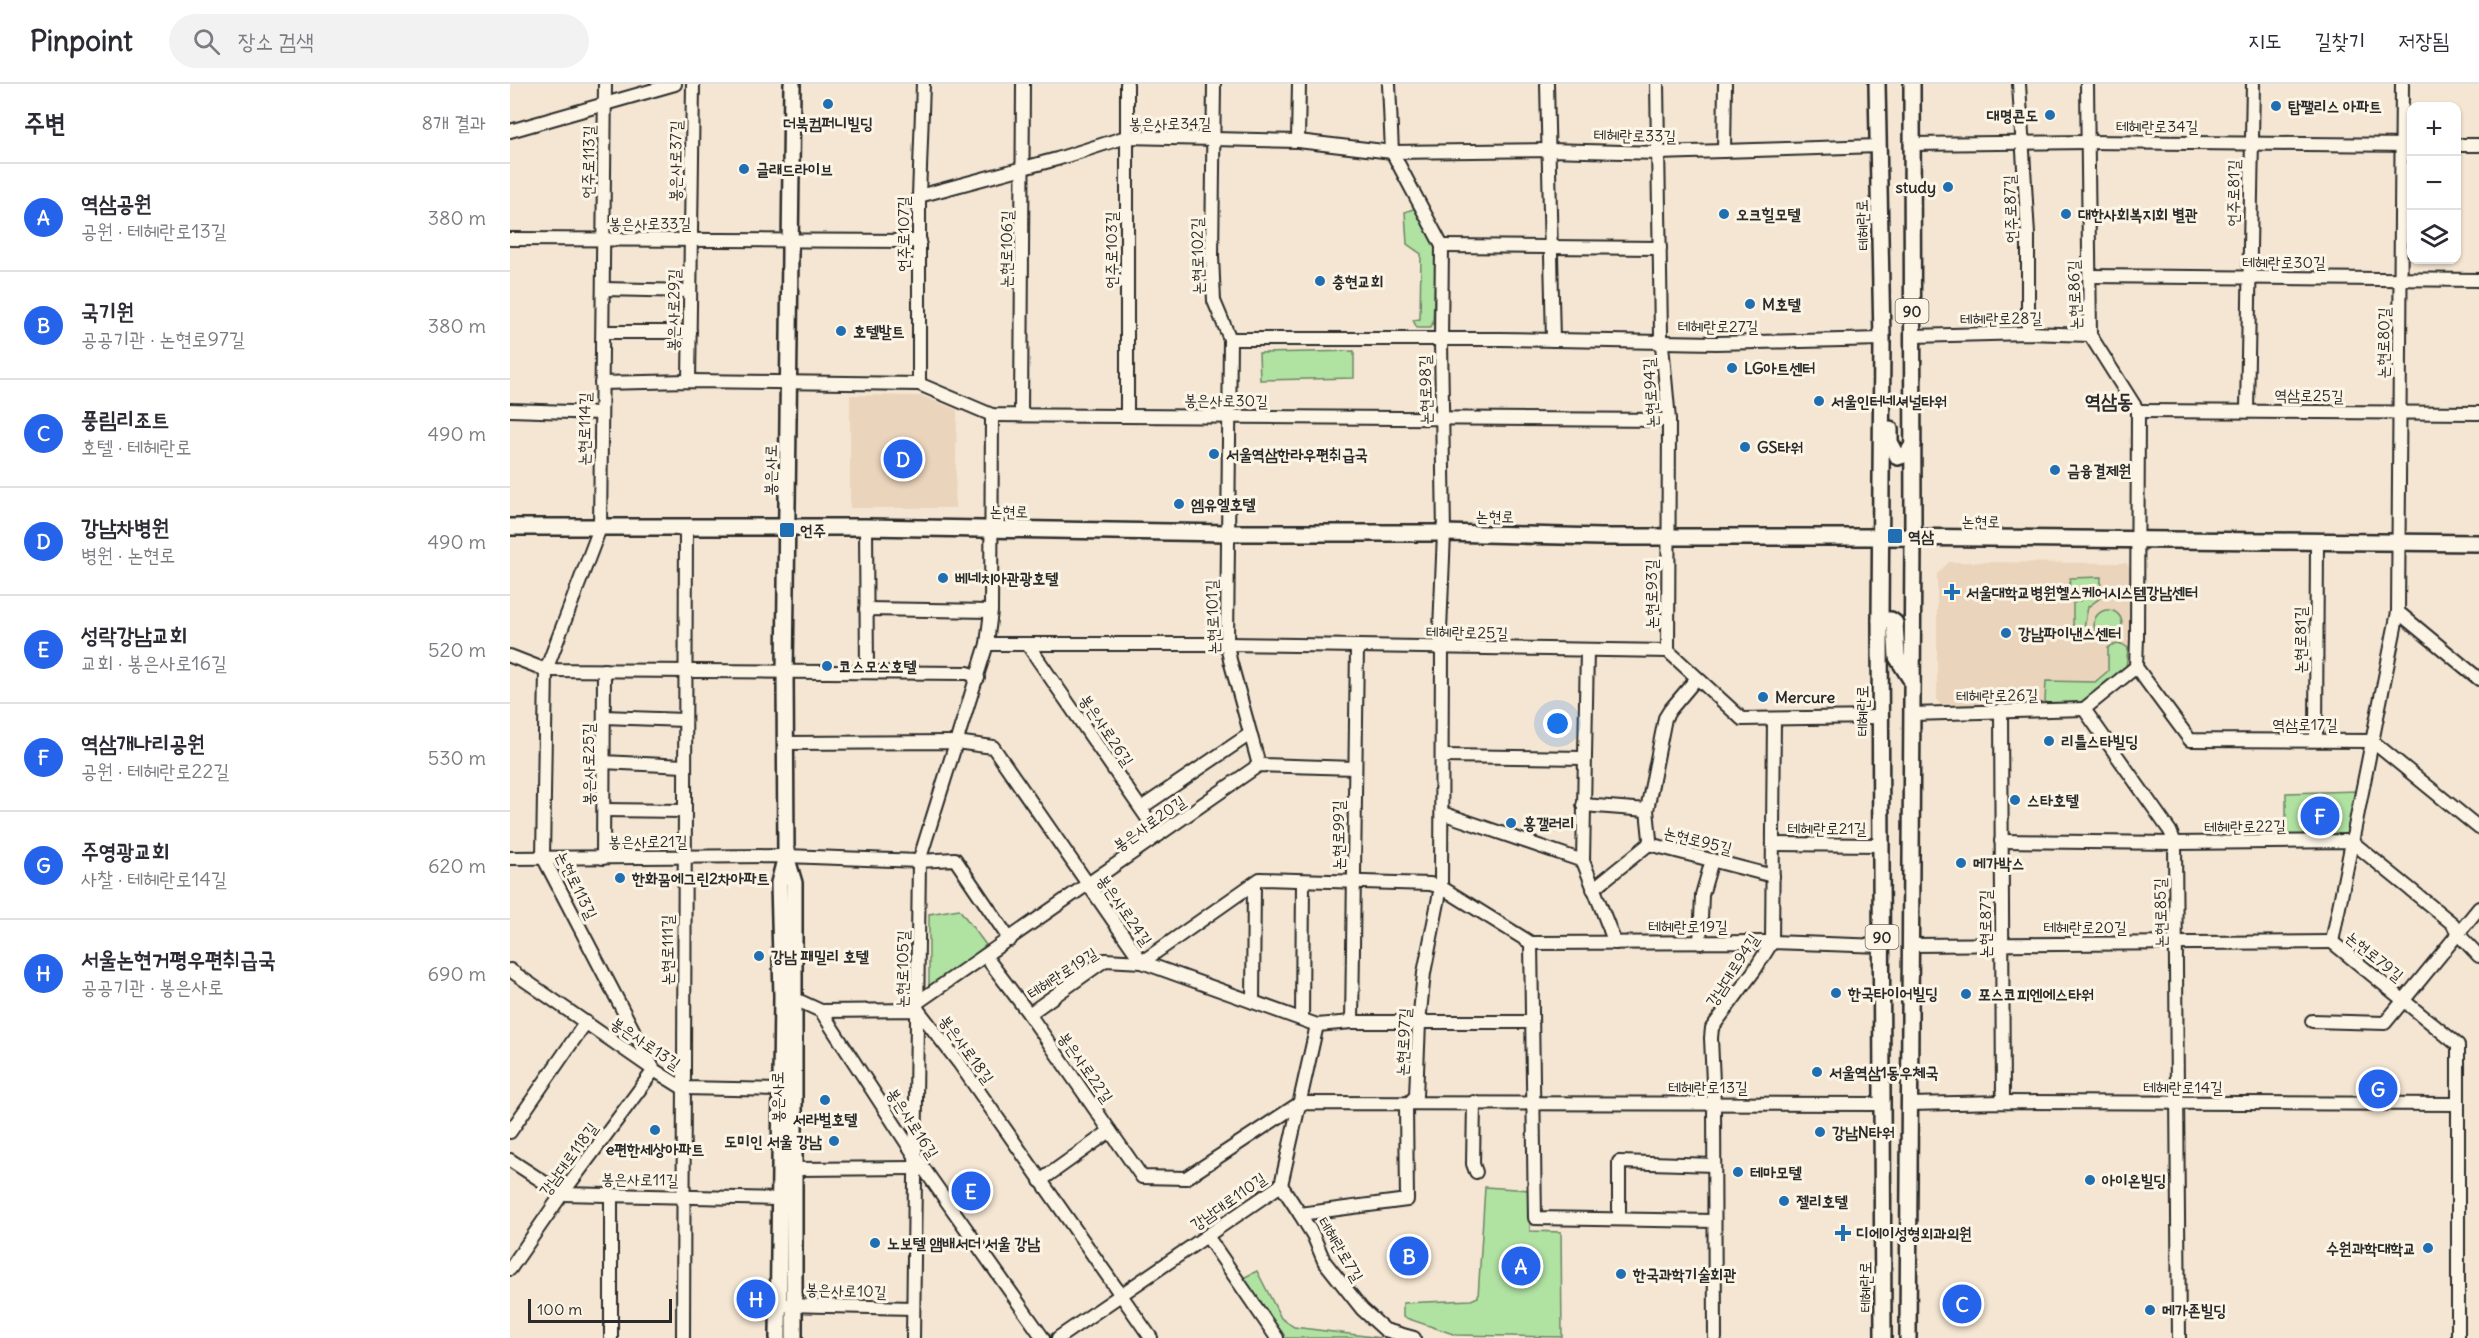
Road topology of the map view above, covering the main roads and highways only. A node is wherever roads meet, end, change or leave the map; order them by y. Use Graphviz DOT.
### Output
graph roads {
  1 [pos="792,84"];
  2 [pos="1877,84"];
  3 [pos="1912,84"];
  4 [pos="1882,383"];
  5 [pos="1913,445"];
  6 [pos="510,527"];
  7 [pos="787,528"];
  8 [pos="1881,537"];
  9 [pos="1913,538"];
  10 [pos="2479,543"];
  11 [pos="1880,620"];
  12 [pos="1912,681"];
  13 [pos="786,856"];
  14 [pos="778,1338"];
  15 [pos="794,1338"];
  16 [pos="1883,1338"];
  17 [pos="1908,1338"];
  1 -- 7 [label="main road, 봉은사로"];
  2 -- 4 [label="main road, 테헤란로 / 90"];
  3 -- 5 [label="main road, 90"];
  4 -- 5 [label="main road"];
  4 -- 8 [label="main road, 테헤란로 / 90"];
  5 -- 9 [label="main road, 90"];
  6 -- 7 [label="main road, 논현로"];
  7 -- 8 [label="main road, 논현로"];
  7 -- 13 [label="main road, 봉은사로"];
  8 -- 9 [label="main road, 논현로"];
  8 -- 11 [label="main road, 테헤란로 / 90"];
  9 -- 10 [label="main road, 논현로"];
  9 -- 12 [label="main road, 90"];
  11 -- 12 [label="main road"];
  11 -- 16 [label="main road, 테헤란로 / 90"];
  12 -- 17 [label="main road, 90"];
  13 -- 14 [label="main road, 봉은사로"];
  13 -- 15 [label="main road, 봉은사로"];
}
